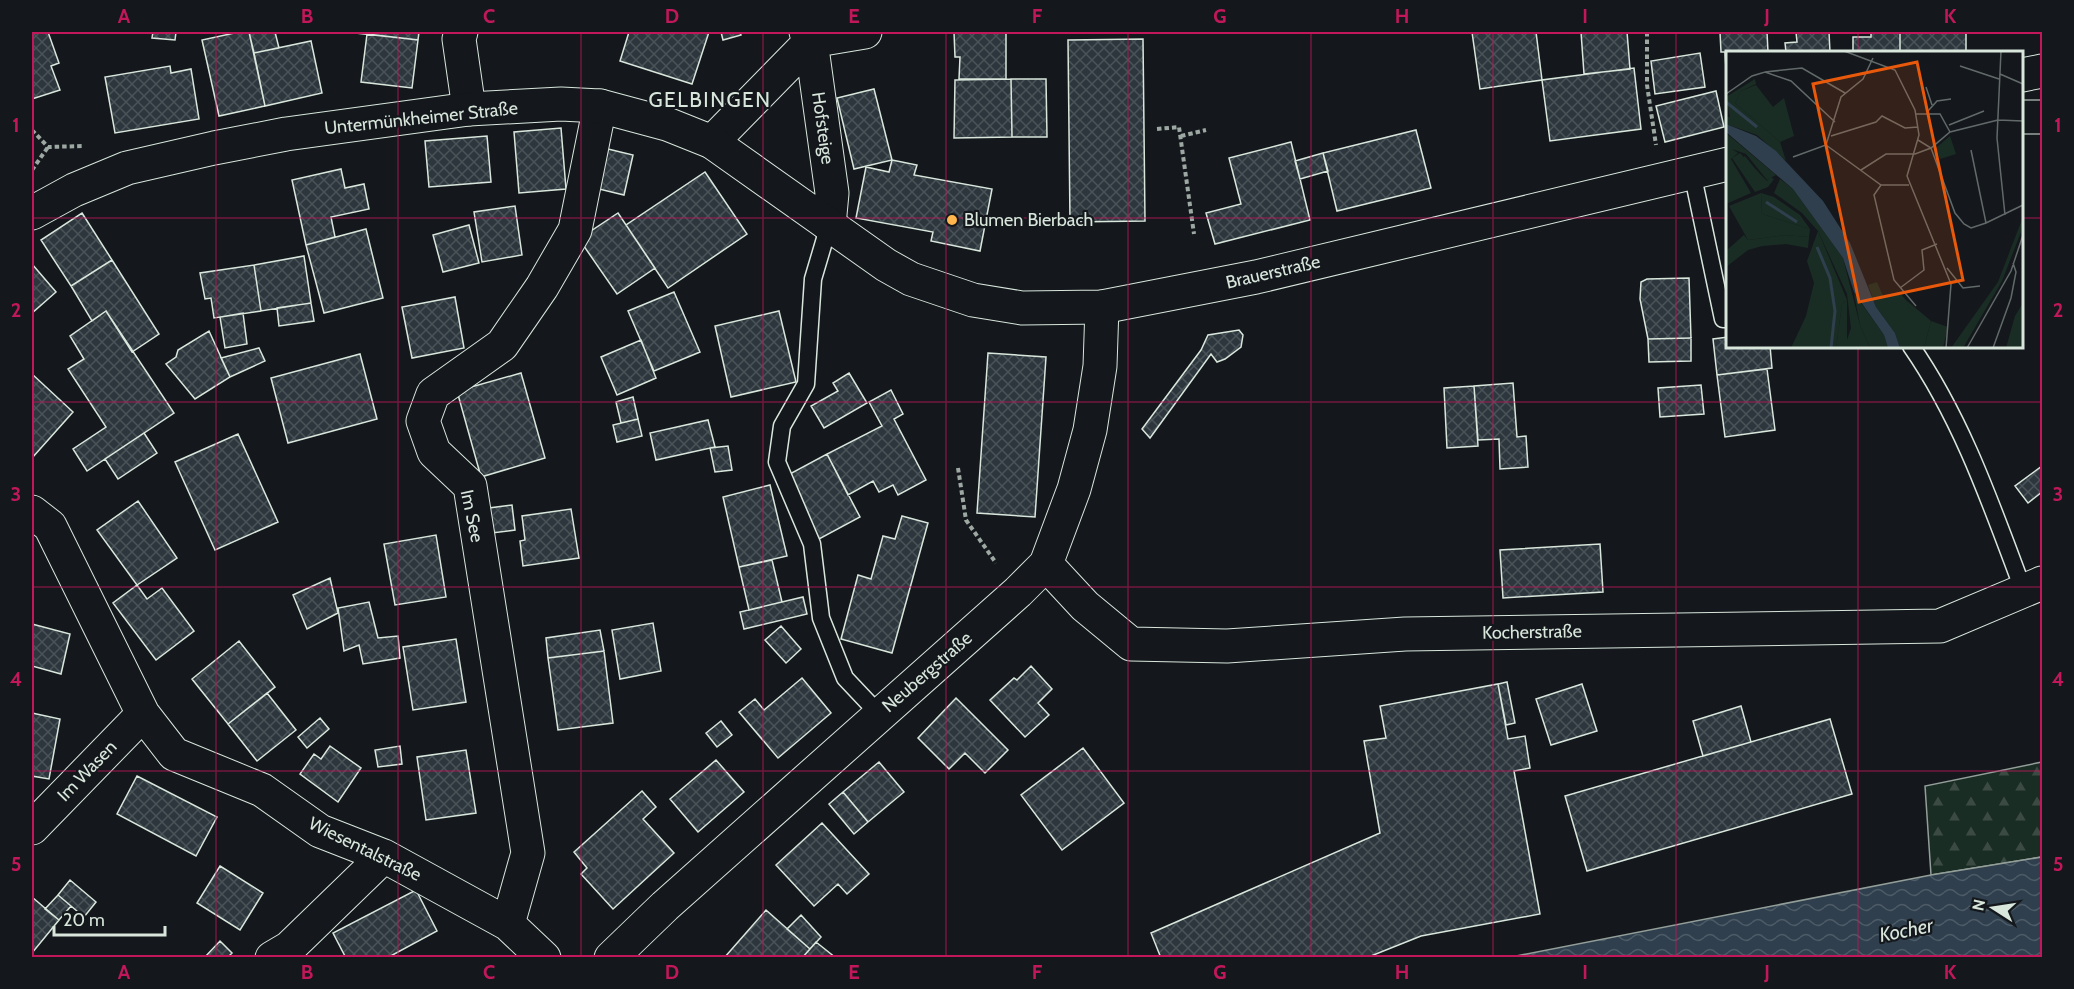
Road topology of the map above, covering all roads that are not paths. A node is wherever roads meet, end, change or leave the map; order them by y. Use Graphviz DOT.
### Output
graph roads {
  1 [pos="461,32"];
  2 [pos="864,32"];
  3 [pos="809,36"];
  4 [pos="2043,71"];
  5 [pos="2023,75"];
  6 [pos="600,106"];
  7 [pos="470,109"];
  8 [pos="2023,117"];
  9 [pos="2043,117"];
  10 [pos="712,142"];
  11 [pos="1726,164"];
  12 [pos="1677,175"];
  13 [pos="32,213"];
  14 [pos="829,225"];
  15 [pos="1102,307"];
  16 [pos="1726,319"];
  17 [pos="1912,348"];
  18 [pos="41,519"];
  19 [pos="1046,564"];
  20 [pos="2033,587"];
  21 [pos="143,714"];
  22 [pos="879,714"];
  23 [pos="32,828"];
  24 [pos="384,856"];
  25 [pos="508,924"];
  26 [pos="272,957"];
  27 [pos="544,957"];
  28 [pos="611,957"];
  1 -- 7 [label="street"];
  2 -- 3 [label="street"];
  3 -- 10 [label="street"];
  3 -- 14 [label="street, Hofsteige"];
  4 -- 5 [label="street"];
  6 -- 7 [label="street, Untermünkheimer Straße"];
  6 -- 10 [label="street, Untermünkheimer Straße"];
  6 -- 25 [label="street, Im See"];
  7 -- 13 [label="street, Untermünkheimer Straße"];
  8 -- 9 [label="street"];
  10 -- 14 [label="street, Untermünkheimer Straße"];
  11 -- 12 [label="street, Brauerstraße"];
  12 -- 15 [label="street, Brauerstraße"];
  12 -- 16 [label="lane"];
  14 -- 15 [label="street, Brauerstraße"];
  14 -- 22 [label="lane"];
  15 -- 19 [label="street, Neubergstraße"];
  17 -- 20 [label="lane"];
  18 -- 21 [label="street, Wiesentalstraße"];
  19 -- 20 [label="street, Kocherstraße"];
  19 -- 22 [label="street, Neubergstraße"];
  21 -- 23 [label="street, Im Wasen"];
  21 -- 24 [label="street, Wiesentalstraße"];
  22 -- 28 [label="street, Neubergstraße"];
  24 -- 25 [label="street, Wiesentalstraße"];
  24 -- 26 [label="street"];
  25 -- 27 [label="street, Wiesentalstraße"];
}
